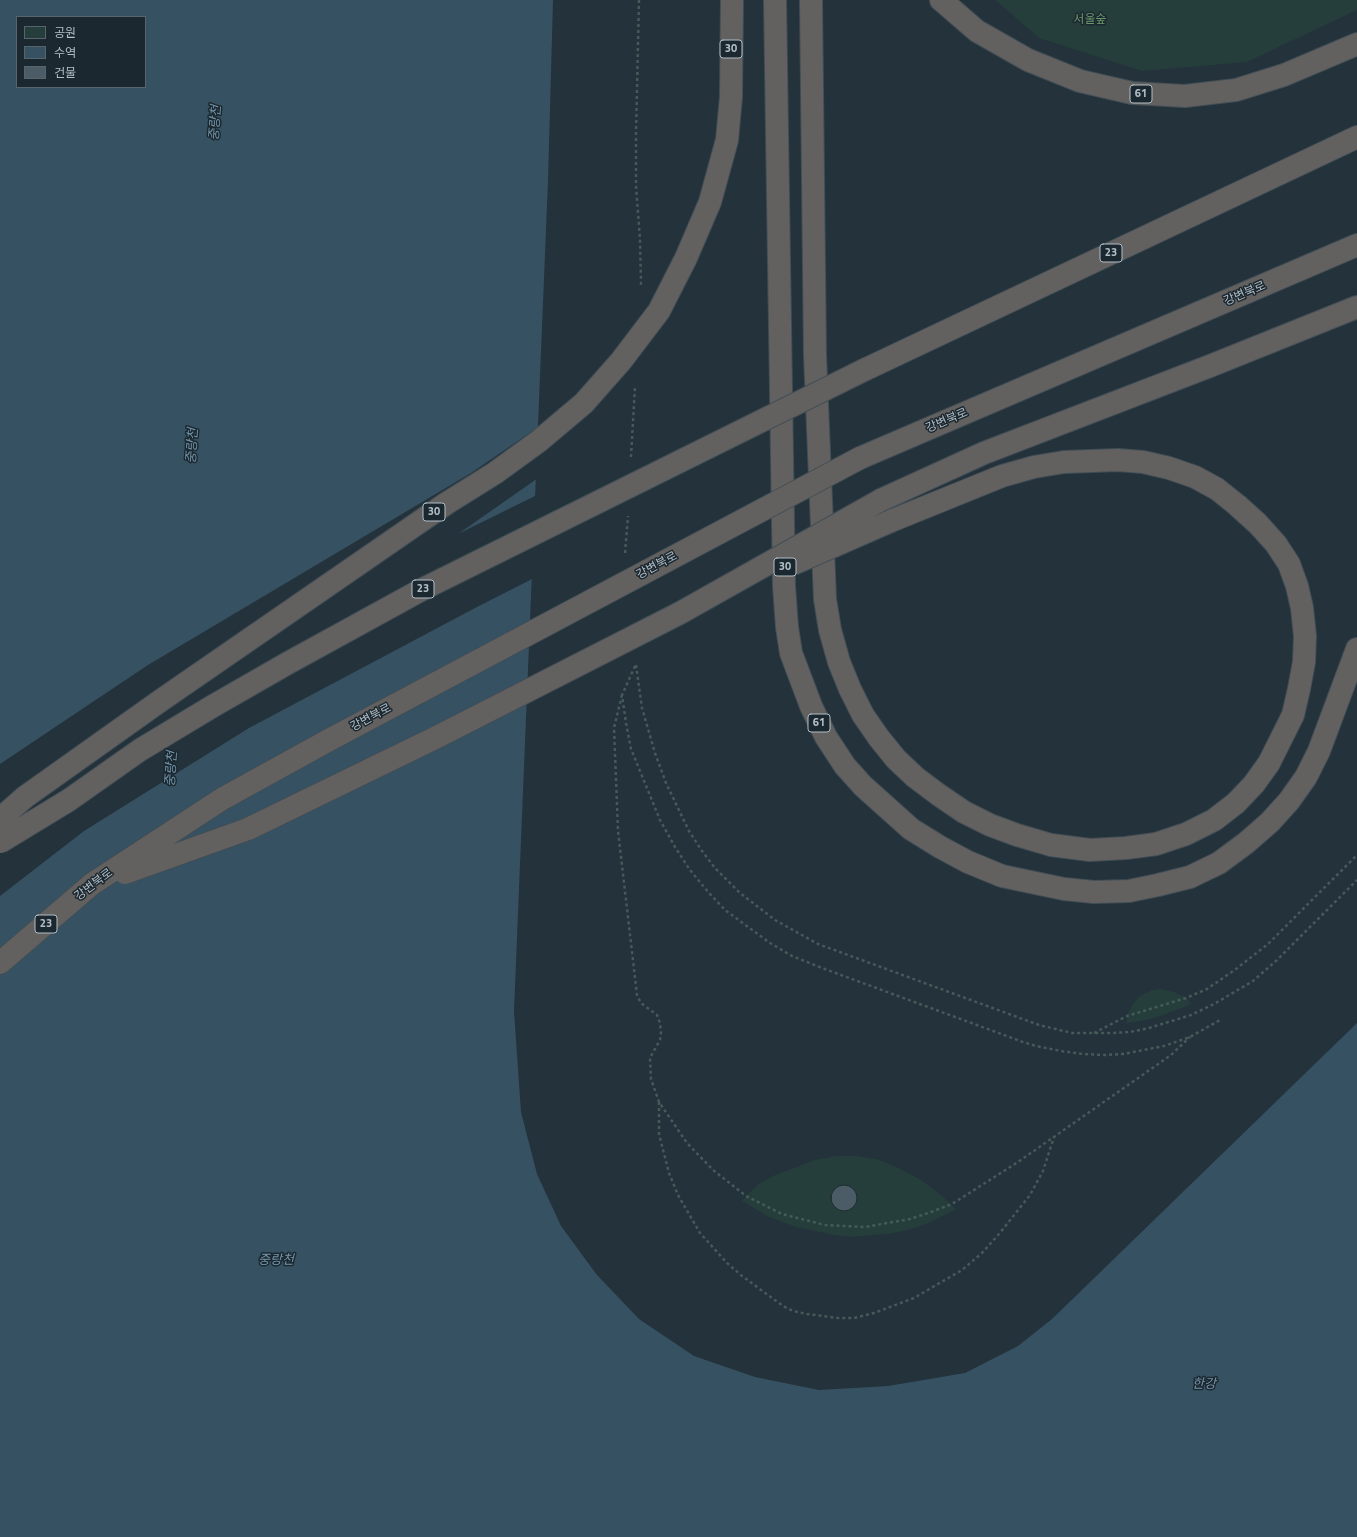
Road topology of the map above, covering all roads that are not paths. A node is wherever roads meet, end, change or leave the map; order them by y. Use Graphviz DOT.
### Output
graph roads {
  1 [pos="732,0"];
  2 [pos="775,0"];
  3 [pos="811,0"];
  4 [pos="941,0"];
  5 [pos="1357,44"];
  6 [pos="1357,137"];
  7 [pos="1357,245"];
  8 [pos="1357,307"];
  9 [pos="680,613"];
  10 [pos="1357,649"];
  11 [pos="0,819"];
  12 [pos="0,842"];
  13 [pos="92,884"];
  14 [pos="0,964"];
  1 -- 11 [label="highway, 30, bridge"];
  2 -- 10 [label="highway, 61"];
  3 -- 9 [label="highway, 30, bridge"];
  4 -- 5 [label="highway, 61"];
  6 -- 12 [label="highway, 23, bridge"];
  7 -- 13 [label="highway, 강변북로 / 23, bridge"];
  8 -- 9 [label="highway, bridge"];
  9 -- 13 [label="highway, 30, bridge"];
  13 -- 14 [label="highway, 강변북로 / 23"];
}
